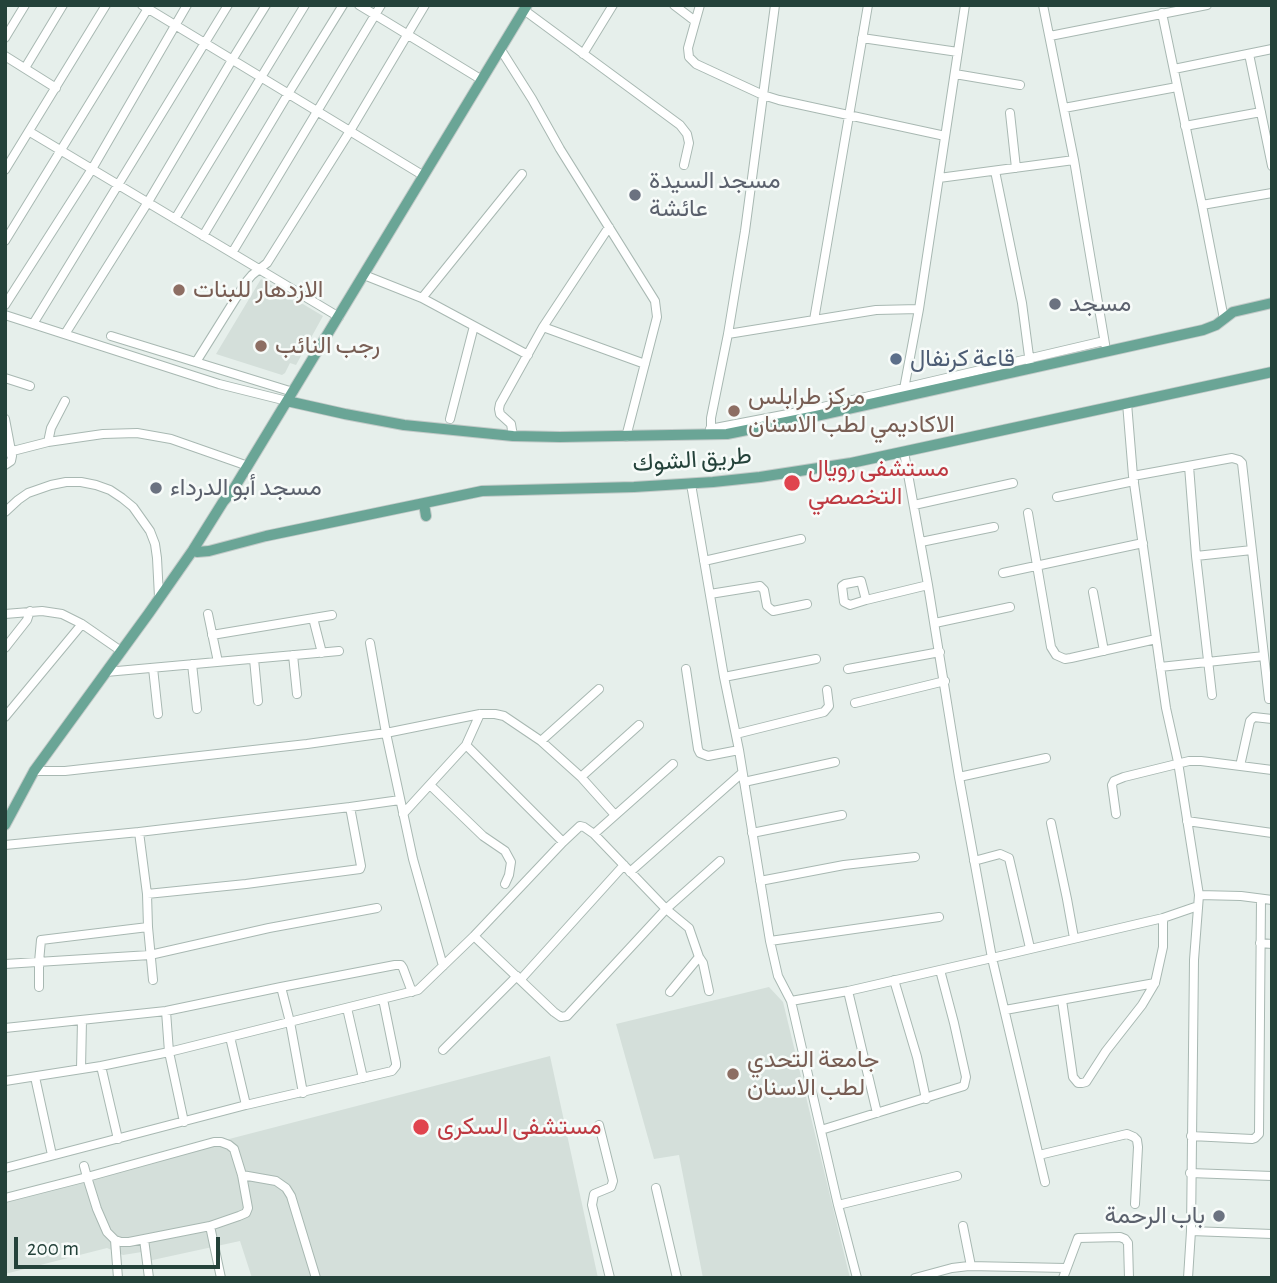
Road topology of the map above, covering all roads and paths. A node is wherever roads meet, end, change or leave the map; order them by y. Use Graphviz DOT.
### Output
graph roads {
  1 [pos="25,5"];
  2 [pos="63,5"];
  3 [pos="106,5"];
  4 [pos="187,5"];
  5 [pos="228,5"];
  6 [pos="266,5"];
  7 [pos="305,5"];
  8 [pos="343,5"];
  9 [pos="359,5"];
  10 [pos="381,5"];
  11 [pos="425,5"];
  12 [pos="612,5"];
  13 [pos="674,5"];
  14 [pos="700,5"];
  15 [pos="775,5"];
  16 [pos="868,5"];
  17 [pos="965,5"];
  18 [pos="1043,5"];
  19 [pos="1207,5"];
  20 [pos="147,6"];
  21 [pos="525,7"];
  22 [pos="1162,13"];
  23 [pos="375,15"];
  24 [pos="695,21"];
  25 [pos="175,25"];
  26 [pos="407,35"];
  27 [pos="1050,36"];
  28 [pos="5,38"];
  29 [pos="862,38"];
  30 [pos="205,44"];
  31 [pos="501,50"];
  32 [pos="1272,50"];
  33 [pos="958,52"];
  34 [pos="583,54"];
  35 [pos="1249,54"];
  36 [pos="5,56"];
  37 [pos="232,60"];
  38 [pos="25,68"];
  39 [pos="1174,69"];
  40 [pos="954,74"];
  41 [pos="261,77"];
  42 [pos="482,80"];
  43 [pos="1020,85"];
  44 [pos="1177,87"];
  45 [pos="56,88"];
  46 [pos="288,94"];
  47 [pos="763,95"];
  48 [pos="1064,108"];
  49 [pos="318,112"];
  50 [pos="1261,112"];
  51 [pos="1010,113"];
  52 [pos="849,116"];
  53 [pos="1185,125"];
  54 [pos="350,131"];
  55 [pos="30,132"];
  56 [pos="945,135"];
  57 [pos="62,151"];
  58 [pos="1074,160"];
  59 [pos="684,165"];
  60 [pos="1272,166"];
  61 [pos="1016,168"];
  62 [pos="92,169"];
  63 [pos="5,170"];
  64 [pos="995,171"];
  65 [pos="522,174"];
  66 [pos="424,176"];
  67 [pos="939,178"];
  68 [pos="119,185"];
  69 [pos="1272,192"];
  70 [pos="148,202"];
  71 [pos="1202,205"];
  72 [pos="175,219"];
  73 [pos="609,227"];
  74 [pos="203,236"];
  75 [pos="5,241"];
  76 [pos="232,253"];
  77 [pos="260,270"];
  78 [pos="364,275"];
  79 [pos="422,298"];
  80 [pos="1272,303"];
  81 [pos="5,305"];
  82 [pos="919,309"];
  83 [pos="5,315"];
  84 [pos="339,317"];
  85 [pos="1224,318"];
  86 [pos="814,320"];
  87 [pos="33,324"];
  88 [pos="474,326"];
  89 [pos="543,327"];
  90 [pos="65,334"];
  91 [pos="728,334"];
  92 [pos="111,336"];
  93 [pos="1105,346"];
  94 [pos="528,355"];
  95 [pos="196,362"];
  96 [pos="1030,363"];
  97 [pos="645,364"];
  98 [pos="1272,372"];
  99 [pos="5,378"];
  100 [pos="30,386"];
  101 [pos="903,392"];
  102 [pos="290,396"];
  103 [pos="65,401"];
  104 [pos="1127,403"];
  105 [pos="5,419"];
  106 [pos="450,419"];
  107 [pos="711,432"];
  108 [pos="513,436"];
  109 [pos="626,437"];
  110 [pos="48,442"];
  111 [pos="904,452"];
  112 [pos="8,453"];
  113 [pos="5,465"];
  114 [pos="248,466"];
  115 [pos="1189,466"];
  116 [pos="1133,479"];
  117 [pos="1013,483"];
  118 [pos="691,484"];
  119 [pos="1057,497"];
  120 [pos="424,504"];
  121 [pos="914,505"];
  122 [pos="5,512"];
  123 [pos="1028,513"];
  124 [pos="426,516"];
  125 [pos="994,527"];
  126 [pos="801,539"];
  127 [pos="921,542"];
  128 [pos="1143,543"];
  129 [pos="195,551"];
  130 [pos="1252,551"];
  131 [pos="1196,556"];
  132 [pos="704,561"];
  133 [pos="1038,566"];
  134 [pos="1003,573"];
  135 [pos="928,585"];
  136 [pos="1093,592"];
  137 [pos="709,594"];
  138 [pos="159,597"];
  139 [pos="866,600"];
  140 [pos="807,604"];
  141 [pos="1010,607"];
  142 [pos="30,611"];
  143 [pos="149,613"];
  144 [pos="5,614"];
  145 [pos="208,614"];
  146 [pos="332,615"];
  147 [pos="313,618"];
  148 [pos="82,624"];
  149 [pos="935,624"];
  150 [pos="212,635"];
  151 [pos="1156,639"];
  152 [pos="370,643"];
  153 [pos="5,648"];
  154 [pos="121,651"];
  155 [pos="339,651"];
  156 [pos="1104,651"];
  157 [pos="940,652"];
  158 [pos="322,653"];
  159 [pos="293,655"];
  160 [pos="1264,656"];
  161 [pos="254,659"];
  162 [pos="816,659"];
  163 [pos="218,662"];
  164 [pos="1209,662"];
  165 [pos="192,664"];
  166 [pos="1160,667"];
  167 [pos="153,668"];
  168 [pos="686,669"];
  169 [pos="848,669"];
  170 [pos="106,672"];
  171 [pos="724,677"];
  172 [pos="945,681"];
  173 [pos="599,689"];
  174 [pos="827,690"];
  175 [pos="297,694"];
  176 [pos="1212,695"];
  177 [pos="1269,699"];
  178 [pos="258,701"];
  179 [pos="855,703"];
  180 [pos="197,709"];
  181 [pos="158,714"];
  182 [pos="480,714"];
  183 [pos="5,717"];
  184 [pos="1272,719"];
  185 [pos="639,725"];
  186 [pos="386,733"];
  187 [pos="736,734"];
  188 [pos="541,741"];
  189 [pos="466,745"];
  190 [pos="739,750"];
  191 [pos="1045,758"];
  192 [pos="835,762"];
  193 [pos="1178,762"];
  194 [pos="673,764"];
  195 [pos="1240,766"];
  196 [pos="1272,770"];
  197 [pos="34,771"];
  198 [pos="581,777"];
  199 [pos="959,777"];
  200 [pos="743,778"];
  201 [pos="429,785"];
  202 [pos="400,800"];
  203 [pos="350,807"];
  204 [pos="403,814"];
  205 [pos="1116,814"];
  206 [pos="615,815"];
  207 [pos="842,815"];
  208 [pos="1187,821"];
  209 [pos="1051,823"];
  210 [pos="5,825"];
  211 [pos="139,832"];
  212 [pos="752,833"];
  213 [pos="1272,833"];
  214 [pos="594,834"];
  215 [pos="563,842"];
  216 [pos="5,845"];
  217 [pos="915,856"];
  218 [pos="720,861"];
  219 [pos="974,861"];
  220 [pos="627,868"];
  221 [pos="760,881"];
  222 [pos="505,884"];
  223 [pos="147,894"];
  224 [pos="1199,895"];
  225 [pos="1261,899"];
  226 [pos="1272,900"];
  227 [pos="1198,906"];
  228 [pos="377,908"];
  229 [pos="666,909"];
  230 [pos="939,917"];
  231 [pos="1163,918"];
  232 [pos="148,927"];
  233 [pos="474,936"];
  234 [pos="1074,938"];
  235 [pos="770,941"];
  236 [pos="1260,943"];
  237 [pos="1272,944"];
  238 [pos="1030,948"];
  239 [pos="150,955"];
  240 [pos="699,957"];
  241 [pos="992,958"];
  242 [pos="39,962"];
  243 [pos="5,964"];
  244 [pos="443,967"];
  245 [pos="940,970"];
  246 [pos="519,978"];
  247 [pos="153,980"];
  248 [pos="894,980"];
  249 [pos="1155,983"];
  250 [pos="281,986"];
  251 [pos="39,987"];
  252 [pos="709,991"];
  253 [pos="848,991"];
  254 [pos="412,992"];
  255 [pos="670,992"];
  256 [pos="383,999"];
  257 [pos="1062,1000"];
  258 [pos="791,1001"];
  259 [pos="347,1008"];
  260 [pos="1005,1010"];
  261 [pos="166,1011"];
  262 [pos="82,1020"];
  263 [pos="290,1022"];
  264 [pos="5,1028"];
  265 [pos="230,1037"];
  266 [pos="443,1050"];
  267 [pos="169,1052"];
  268 [pos="101,1066"];
  269 [pos="81,1069"];
  270 [pos="35,1077"];
  271 [pos="363,1078"];
  272 [pos="5,1082"];
  273 [pos="303,1093"];
  274 [pos="926,1099"];
  275 [pos="246,1105"];
  276 [pos="877,1113"];
  277 [pos="184,1122"];
  278 [pos="599,1125"];
  279 [pos="821,1130"];
  280 [pos="1191,1136"];
  281 [pos="118,1139"];
  282 [pos="52,1155"];
  283 [pos="1039,1155"];
  284 [pos="84,1166"];
  285 [pos="5,1168"];
  286 [pos="1190,1173"];
  287 [pos="242,1175"];
  288 [pos="957,1176"];
  289 [pos="1272,1176"];
  290 [pos="87,1177"];
  291 [pos="1045,1182"];
  292 [pos="656,1188"];
  293 [pos="5,1198"];
  294 [pos="1135,1204"];
  295 [pos="838,1205"];
  296 [pos="210,1226"];
  297 [pos="963,1226"];
  298 [pos="1191,1231"];
  299 [pos="1272,1234"];
  300 [pos="115,1240"];
  301 [pos="144,1240"];
  302 [pos="971,1266"];
  303 [pos="1066,1268"];
  304 [pos="118,1278"];
  305 [pos="149,1278"];
  306 [pos="221,1278"];
  307 [pos="316,1278"];
  308 [pos="610,1278"];
  309 [pos="677,1278"];
  310 [pos="857,1278"];
  311 [pos="915,1278"];
  312 [pos="1063,1278"];
  313 [pos="1129,1278"];
  314 [pos="1188,1278"];
  1 -- 28 [label="street"];
  2 -- 38 [label="street"];
  3 -- 45 [label="street"];
  4 -- 25 [label="street"];
  5 -- 30 [label="street"];
  6 -- 37 [label="street"];
  7 -- 41 [label="street"];
  8 -- 46 [label="street"];
  9 -- 23 [label="street"];
  10 -- 23 [label="street"];
  11 -- 26 [label="street"];
  12 -- 34 [label="street"];
  13 -- 24 [label="street"];
  14 -- 24 [label="street"];
  15 -- 47 [label="street"];
  16 -- 29 [label="street"];
  17 -- 33 [label="street"];
  18 -- 27 [label="street"];
  19 -- 22 [label="street"];
  20 -- 25 [label="street"];
  20 -- 57 [label="street"];
  21 -- 31 [label="main road"];
  21 -- 34 [label="street"];
  22 -- 27 [label="street"];
  22 -- 39 [label="street"];
  23 -- 26 [label="street"];
  23 -- 49 [label="street"];
  24 -- 47 [label="street"];
  25 -- 30 [label="street"];
  25 -- 62 [label="street"];
  26 -- 42 [label="street"];
  26 -- 54 [label="street"];
  27 -- 48 [label="street"];
  29 -- 33 [label="street"];
  29 -- 52 [label="street"];
  30 -- 37 [label="street"];
  30 -- 68 [label="street"];
  31 -- 42 [label="main road"];
  31 -- 73 [label="street"];
  32 -- 35 [label="street"];
  33 -- 40 [label="street"];
  34 -- 59 [label="street"];
  35 -- 39 [label="street"];
  35 -- 50 [label="street"];
  36 -- 38 [label="street"];
  37 -- 41 [label="street"];
  37 -- 70 [label="street"];
  38 -- 45 [label="street"];
  39 -- 44 [label="street"];
  40 -- 43 [label="street"];
  40 -- 56 [label="street"];
  41 -- 46 [label="street"];
  41 -- 72 [label="street"];
  42 -- 66 [label="main road"];
  44 -- 48 [label="street"];
  44 -- 53 [label="street"];
  45 -- 55 [label="street"];
  46 -- 49 [label="street"];
  46 -- 74 [label="street"];
  47 -- 52 [label="street"];
  47 -- 91 [label="street"];
  48 -- 58 [label="street"];
  49 -- 54 [label="street"];
  49 -- 76 [label="street"];
  50 -- 53 [label="street"];
  50 -- 60 [label="street"];
  51 -- 61 [label="street"];
  52 -- 56 [label="street"];
  52 -- 86 [label="street"];
  53 -- 71 [label="street"];
  54 -- 66 [label="street"];
  54 -- 77 [label="street"];
  55 -- 57 [label="street"];
  55 -- 63 [label="street"];
  56 -- 67 [label="street"];
  57 -- 62 [label="street"];
  57 -- 75 [label="street"];
  58 -- 61 [label="street"];
  58 -- 93 [label="street"];
  61 -- 64 [label="street"];
  62 -- 68 [label="street"];
  62 -- 81 [label="street"];
  64 -- 67 [label="street"];
  64 -- 96 [label="street"];
  65 -- 79 [label="street"];
  66 -- 78 [label="main road"];
  67 -- 82 [label="street"];
  68 -- 70 [label="street"];
  68 -- 87 [label="street"];
  69 -- 71 [label="street"];
  70 -- 72 [label="street"];
  70 -- 90 [label="street"];
  71 -- 85 [label="street"];
  72 -- 74 [label="street"];
  73 -- 89 [label="street"];
  73 -- 97 [label="street"];
  74 -- 76 [label="street"];
  76 -- 77 [label="street"];
  77 -- 84 [label="street"];
  77 -- 95 [label="street"];
  78 -- 79 [label="street"];
  78 -- 84 [label="main road"];
  79 -- 88 [label="street"];
  80 -- 85 [label="main road, طريق الشوك"];
  82 -- 86 [label="street"];
  82 -- 101 [label="street"];
  83 -- 87 [label="street"];
  84 -- 102 [label="main road"];
  85 -- 93 [label="main road, طريق الشوك"];
  86 -- 91 [label="street"];
  87 -- 90 [label="street"];
  88 -- 94 [label="street"];
  88 -- 106 [label="street"];
  89 -- 94 [label="street"];
  89 -- 97 [label="street"];
  90 -- 102 [label="street"];
  91 -- 107 [label="street"];
  92 -- 95 [label="street"];
  93 -- 96 [label="main road, طريق الشوك"];
  94 -- 108 [label="street"];
  95 -- 102 [label="street"];
  96 -- 101 [label="main road, طريق الشوك"];
  97 -- 109 [label="street"];
  98 -- 104 [label="main road, طريق الشوك"];
  99 -- 100 [label="street"];
  101 -- 107 [label="main road, طريق الشوك"];
  102 -- 108 [label="main road, طريق الشوك"];
  102 -- 114 [label="main road"];
  103 -- 110 [label="street"];
  104 -- 111 [label="main road, طريق الشوك"];
  104 -- 116 [label="street"];
  105 -- 112 [label="street"];
  107 -- 109 [label="main road, طريق الشوك"];
  108 -- 109 [label="main road, طريق الشوك"];
  110 -- 112 [label="street"];
  110 -- 114 [label="street"];
  111 -- 118 [label="main road, طريق الشوك"];
  111 -- 121 [label="street"];
  112 -- 113 [label="street"];
  114 -- 129 [label="main road"];
  115 -- 116 [label="street"];
  115 -- 130 [label="street"];
  115 -- 131 [label="street"];
  116 -- 119 [label="street"];
  116 -- 128 [label="street"];
  117 -- 121 [label="street"];
  118 -- 120 [label="main road, طريق الشوك"];
  118 -- 132 [label="street"];
  120 -- 124 [label="main road"];
  120 -- 129 [label="main road, طريق الشوك"];
  121 -- 127 [label="street"];
  122 -- 138 [label="street"];
  123 -- 133 [label="street"];
  125 -- 127 [label="street"];
  126 -- 132 [label="street"];
  127 -- 135 [label="street"];
  128 -- 133 [label="street"];
  128 -- 151 [label="street"];
  129 -- 138 [label="main road"];
  129 -- 143 [label="main road"];
  130 -- 131 [label="street"];
  130 -- 160 [label="street"];
  131 -- 164 [label="street"];
  132 -- 137 [label="street"];
  133 -- 134 [label="street"];
  133 -- 156 [label="street"];
  135 -- 139 [label="street"];
  135 -- 149 [label="street"];
  136 -- 156 [label="street"];
  137 -- 140 [label="street"];
  137 -- 171 [label="street"];
  138 -- 143 [label="main road"];
  141 -- 149 [label="street"];
  142 -- 144 [label="street"];
  142 -- 148 [label="street"];
  142 -- 153 [label="street"];
  143 -- 154 [label="main road"];
  145 -- 150 [label="street"];
  146 -- 147 [label="street"];
  147 -- 150 [label="street"];
  147 -- 158 [label="street"];
  148 -- 154 [label="street"];
  148 -- 183 [label="street"];
  149 -- 157 [label="street"];
  150 -- 163 [label="street"];
  151 -- 156 [label="street"];
  151 -- 166 [label="street"];
  152 -- 186 [label="street"];
  154 -- 170 [label="main road"];
  155 -- 158 [label="street"];
  157 -- 169 [label="street"];
  157 -- 172 [label="street"];
  158 -- 159 [label="street"];
  159 -- 161 [label="street"];
  159 -- 175 [label="street"];
  160 -- 164 [label="street"];
  160 -- 177 [label="street"];
  161 -- 163 [label="street"];
  161 -- 178 [label="street"];
  162 -- 171 [label="street"];
  163 -- 165 [label="street"];
  164 -- 166 [label="street"];
  164 -- 176 [label="street"];
  165 -- 167 [label="street"];
  165 -- 180 [label="street"];
  166 -- 193 [label="street"];
  167 -- 170 [label="street"];
  167 -- 181 [label="street"];
  168 -- 190 [label="street"];
  170 -- 197 [label="main road"];
  171 -- 187 [label="street"];
  172 -- 179 [label="street"];
  172 -- 199 [label="street"];
  173 -- 188 [label="street"];
  174 -- 187 [label="street"];
  182 -- 186 [label="street"];
  182 -- 188 [label="street"];
  182 -- 189 [label="street"];
  184 -- 195 [label="street"];
  185 -- 198 [label="street"];
  186 -- 197 [label="street"];
  186 -- 202 [label="street"];
  187 -- 190 [label="street"];
  188 -- 198 [label="street"];
  189 -- 201 [label="street"];
  189 -- 215 [label="street"];
  190 -- 200 [label="street"];
  191 -- 199 [label="street"];
  192 -- 200 [label="street"];
  193 -- 195 [label="street"];
  193 -- 205 [label="street"];
  193 -- 208 [label="street"];
  194 -- 206 [label="street"];
  195 -- 196 [label="street"];
  197 -- 210 [label="main road"];
  198 -- 206 [label="street"];
  199 -- 219 [label="street"];
  200 -- 212 [label="street"];
  200 -- 220 [label="street"];
  201 -- 204 [label="street"];
  201 -- 222 [label="street"];
  202 -- 203 [label="street"];
  202 -- 204 [label="street"];
  203 -- 211 [label="street"];
  203 -- 223 [label="street"];
  204 -- 244 [label="street"];
  206 -- 214 [label="street"];
  207 -- 212 [label="street"];
  208 -- 213 [label="street"];
  208 -- 224 [label="street"];
  209 -- 234 [label="street"];
  211 -- 216 [label="street"];
  211 -- 223 [label="street"];
  212 -- 221 [label="street"];
  214 -- 215 [label="street"];
  214 -- 220 [label="street"];
  215 -- 233 [label="street"];
  217 -- 221 [label="street"];
  218 -- 229 [label="street"];
  219 -- 238 [label="street"];
  219 -- 241 [label="street"];
  220 -- 229 [label="street"];
  220 -- 246 [label="street"];
  221 -- 235 [label="street"];
  223 -- 232 [label="street"];
  224 -- 225 [label="street"];
  224 -- 227 [label="street"];
  225 -- 226 [label="street"];
  225 -- 236 [label="street"];
  227 -- 231 [label="street"];
  227 -- 280 [label="street"];
  228 -- 239 [label="street"];
  229 -- 240 [label="street"];
  229 -- 246 [label="street"];
  230 -- 235 [label="street"];
  231 -- 234 [label="street"];
  231 -- 249 [label="street"];
  232 -- 239 [label="street"];
  232 -- 242 [label="street"];
  233 -- 244 [label="street"];
  233 -- 246 [label="street"];
  234 -- 238 [label="street"];
  235 -- 258 [label="street"];
  236 -- 237 [label="street"];
  236 -- 280 [label="street"];
  238 -- 241 [label="street"];
  239 -- 242 [label="street"];
  239 -- 247 [label="street"];
  240 -- 252 [label="street"];
  240 -- 255 [label="street"];
  241 -- 245 [label="street"];
  241 -- 260 [label="street"];
  242 -- 243 [label="street"];
  242 -- 251 [label="street"];
  244 -- 254 [label="street"];
  245 -- 248 [label="street"];
  245 -- 274 [label="street"];
  246 -- 266 [label="street"];
  248 -- 253 [label="street"];
  248 -- 274 [label="street"];
  249 -- 257 [label="street"];
  249 -- 257 [label="street"];
  250 -- 254 [label="street"];
  250 -- 261 [label="street"];
  250 -- 263 [label="street"];
  253 -- 258 [label="street"];
  253 -- 276 [label="street"];
  254 -- 256 [label="street"];
  256 -- 259 [label="street"];
  256 -- 271 [label="street"];
  257 -- 260 [label="street"];
  258 -- 279 [label="street"];
  259 -- 263 [label="street"];
  259 -- 271 [label="street"];
  260 -- 283 [label="street"];
  261 -- 262 [label="street"];
  261 -- 267 [label="street"];
  262 -- 264 [label="street"];
  262 -- 269 [label="street"];
  263 -- 265 [label="street"];
  263 -- 273 [label="street"];
  265 -- 267 [label="street"];
  265 -- 275 [label="street"];
  267 -- 268 [label="street"];
  267 -- 277 [label="street"];
  268 -- 269 [label="street"];
  268 -- 281 [label="street"];
  269 -- 270 [label="street"];
  270 -- 272 [label="street"];
  270 -- 282 [label="street"];
  271 -- 273 [label="street"];
  273 -- 275 [label="street"];
  274 -- 276 [label="street"];
  275 -- 277 [label="street"];
  276 -- 279 [label="street"];
  277 -- 281 [label="street"];
  278 -- 308 [label="street"];
  279 -- 295 [label="street"];
  280 -- 286 [label="street"];
  281 -- 282 [label="street"];
  282 -- 285 [label="street"];
  283 -- 291 [label="street"];
  283 -- 294 [label="street"];
  284 -- 290 [label="street"];
  286 -- 289 [label="street"];
  286 -- 298 [label="street"];
  287 -- 290 [label="street"];
  287 -- 296 [label="street"];
  287 -- 307 [label="street"];
  288 -- 295 [label="street"];
  290 -- 293 [label="street"];
  290 -- 300 [label="street"];
  292 -- 309 [label="street"];
  295 -- 310 [label="street"];
  296 -- 301 [label="street"];
  296 -- 306 [label="street"];
  297 -- 302 [label="street"];
  298 -- 299 [label="street"];
  298 -- 314 [label="street"];
  300 -- 301 [label="street"];
  300 -- 304 [label="street"];
  301 -- 305 [label="street"];
  302 -- 303 [label="street"];
  302 -- 311 [label="street"];
  303 -- 312 [label="street"];
  303 -- 313 [label="street"];
}
